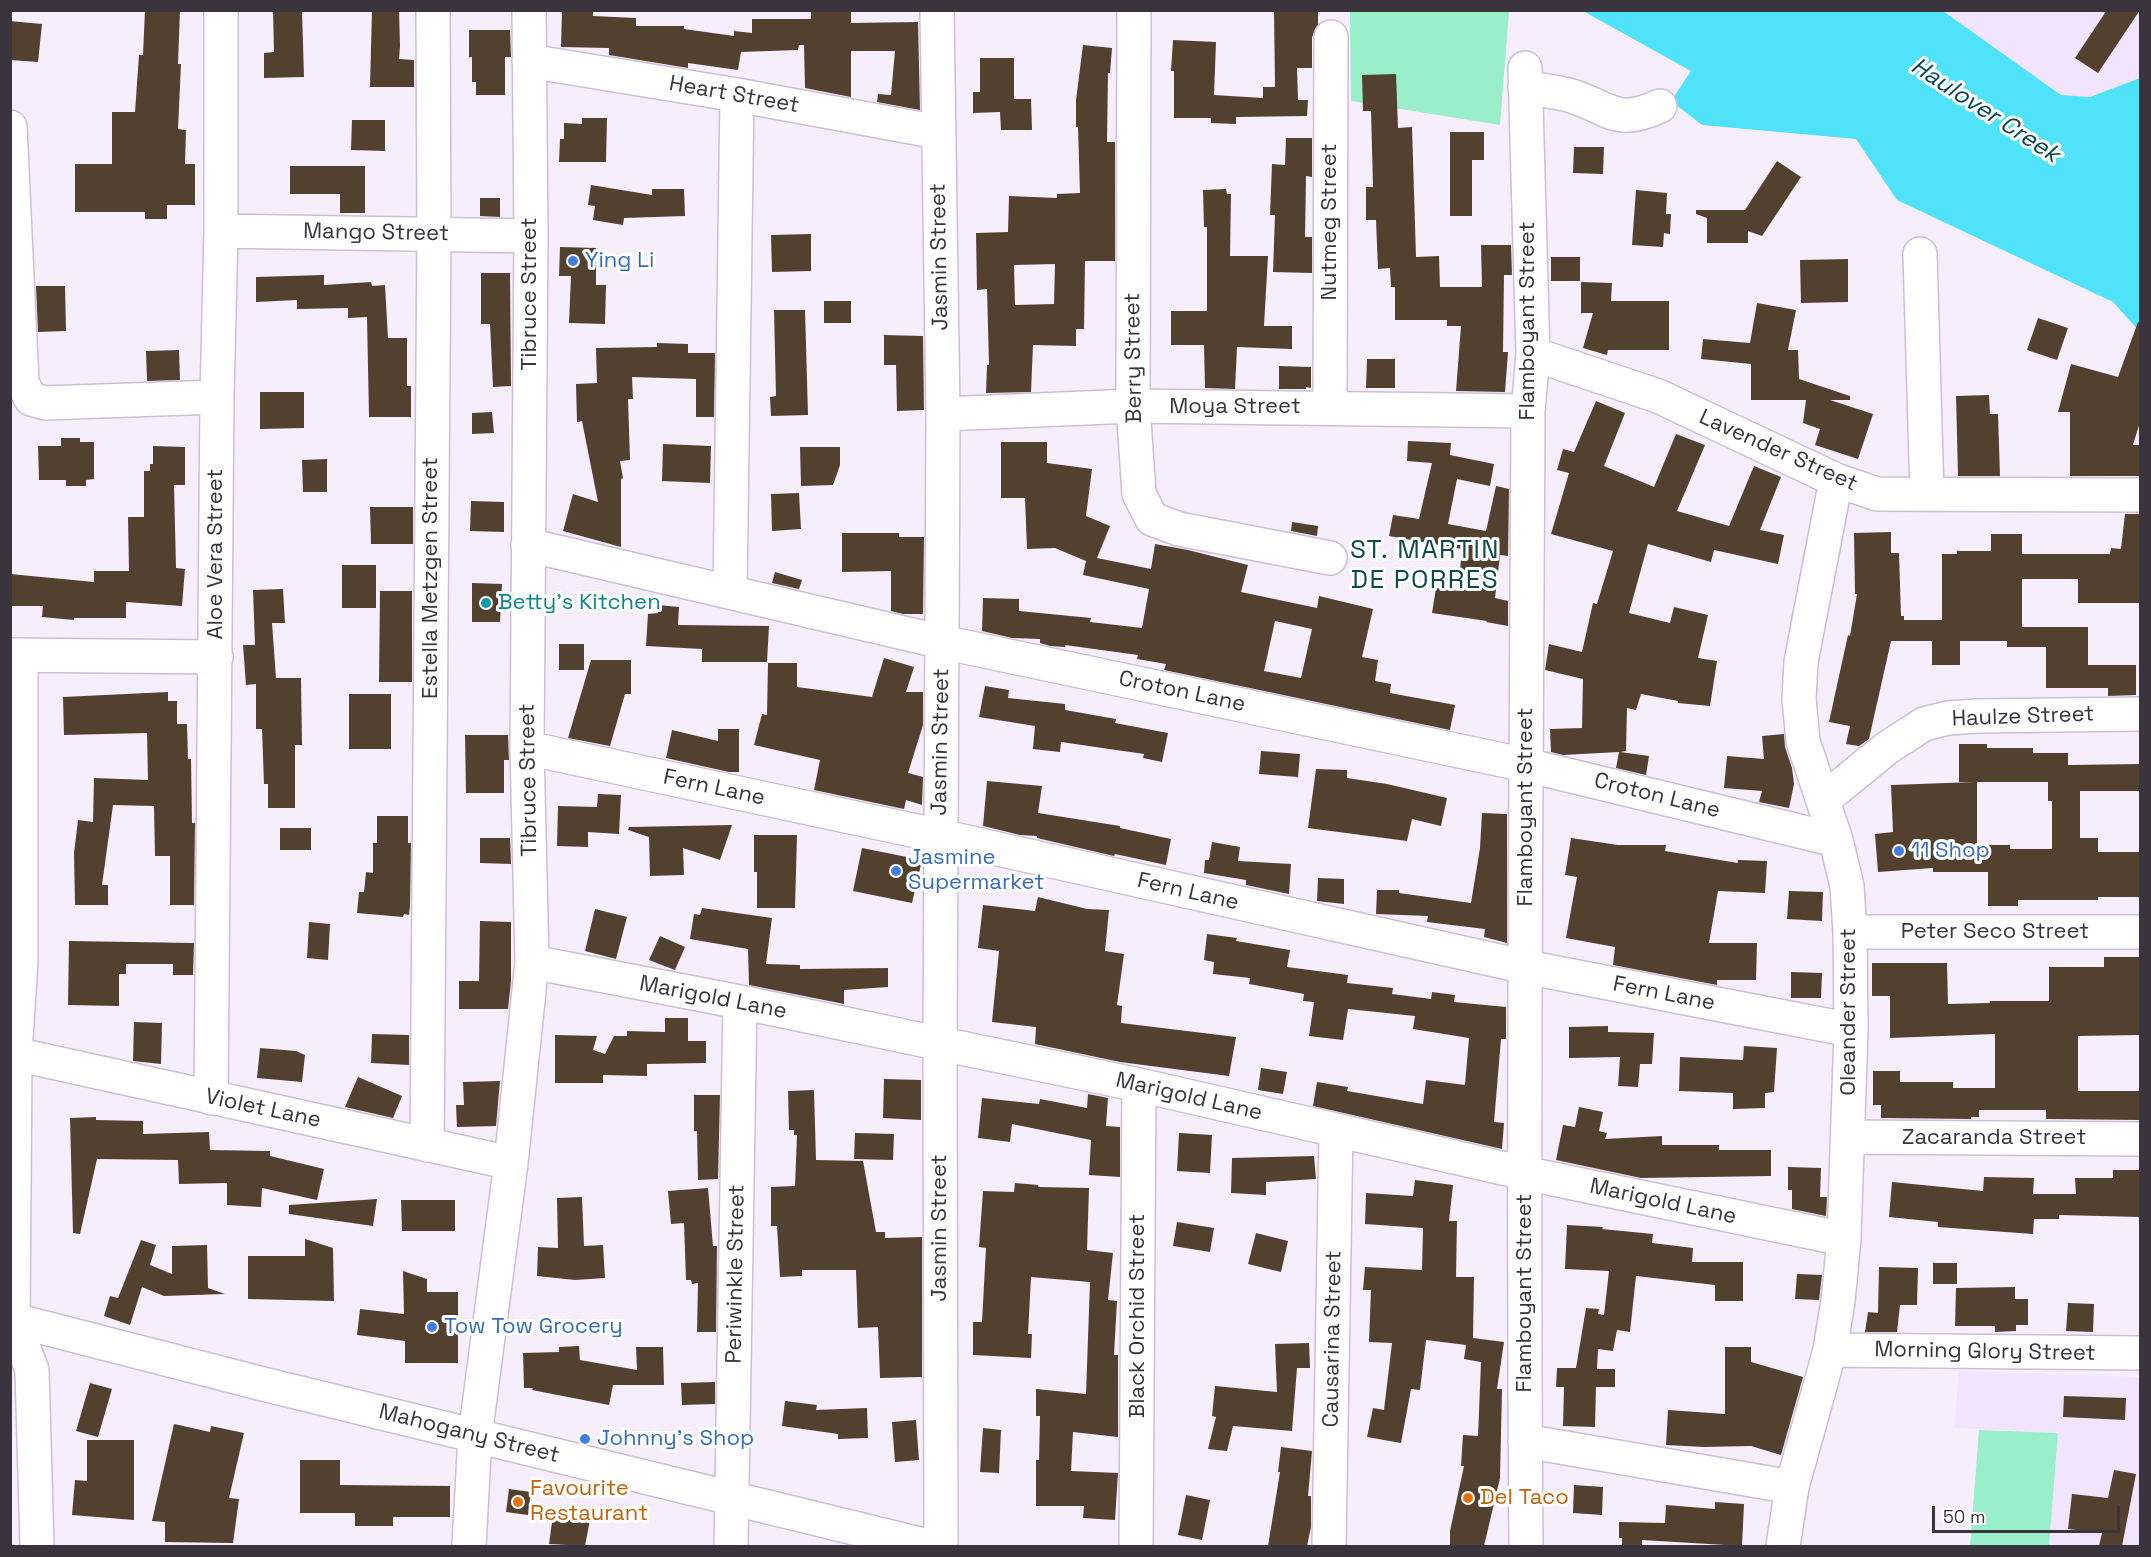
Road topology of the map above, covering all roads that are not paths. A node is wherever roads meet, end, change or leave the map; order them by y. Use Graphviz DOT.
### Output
graph roads {
  1 [pos="221,10"];
  2 [pos="433,10"];
  3 [pos="529,10"];
  4 [pos="937,10"];
  5 [pos="1134,10"];
  6 [pos="1331,37"];
  7 [pos="529,61"];
  8 [pos="737,95"];
  9 [pos="1660,106"];
  10 [pos="10,127"];
  11 [pos="938,132"];
  12 [pos="221,231"];
  13 [pos="434,234"];
  14 [pos="531,236"];
  15 [pos="1920,254"];
  16 [pos="1533,354"];
  17 [pos="217,397"];
  18 [pos="1133,406"];
  19 [pos="1330,407"];
  20 [pos="1528,411"];
  21 [pos="943,414"];
  22 [pos="1836,480"];
  23 [pos="1927,494"];
  24 [pos="2140,495"];
  25 [pos="528,545"];
  26 [pos="1330,558"];
  27 [pos="729,591"];
  28 [pos="942,642"];
  29 [pos="16,655"];
  30 [pos="216,657"];
  31 [pos="2140,714"];
  32 [pos="527,748"];
  33 [pos="1526,765"];
  34 [pos="1823,800"];
  35 [pos="940,836"];
  36 [pos="1836,840"];
  37 [pos="1850,932"];
  38 [pos="2140,932"];
  39 [pos="16,960"];
  40 [pos="532,962"];
  41 [pos="1526,967"];
  42 [pos="740,1002"];
  43 [pos="1851,1030"];
  44 [pos="940,1045"];
  45 [pos="15,1054"];
  46 [pos="1139,1085"];
  47 [pos="211,1098"];
  48 [pos="1336,1131"];
  49 [pos="1848,1137"];
  50 [pos="2140,1139"];
  51 [pos="427,1145"];
  52 [pos="511,1163"];
  53 [pos="1524,1173"];
  54 [pos="1844,1239"];
  55 [pos="11,1322"];
  56 [pos="1830,1350"];
  57 [pos="2140,1353"];
  58 [pos="475,1436"];
  59 [pos="1526,1441"];
  60 [pos="1792,1487"];
  61 [pos="731,1497"];
  62 [pos="37,1546"];
  63 [pos="469,1546"];
  64 [pos="731,1546"];
  65 [pos="928,1546"];
  66 [pos="941,1546"];
  67 [pos="1136,1546"];
  68 [pos="1329,1546"];
  69 [pos="1526,1546"];
  70 [pos="1783,1546"];
  1 -- 12 [label="street, Aloe Vera Street"];
  2 -- 13 [label="street, Estella Metzgen Street"];
  3 -- 7 [label="street, Tibruce Street"];
  4 -- 11 [label="street, Jasmin Street"];
  5 -- 18 [label="street, Berry Street"];
  6 -- 19 [label="street, Nutmeg Street"];
  7 -- 8 [label="street, Heart Street"];
  7 -- 14 [label="street, Tibruce Street"];
  8 -- 11 [label="street, Heart Street"];
  8 -- 27 [label="street"];
  9 -- 16 [label="street, Flamboyant Street"];
  10 -- 17 [label="street"];
  11 -- 21 [label="street, Jasmin Street"];
  12 -- 13 [label="street, Mango Street"];
  12 -- 17 [label="street, Aloe Vera Street"];
  13 -- 14 [label="street, Mango Street"];
  13 -- 51 [label="street, Estella Metzgen Street"];
  14 -- 25 [label="street, Tibruce Street"];
  15 -- 23 [label="street"];
  16 -- 20 [label="street, Flamboyant Street"];
  16 -- 22 [label="street, Lavender Street"];
  17 -- 30 [label="street, Aloe Vera Street"];
  18 -- 19 [label="street, Moya Street"];
  18 -- 21 [label="street, Moya Street"];
  18 -- 26 [label="street, Berry Street"];
  19 -- 20 [label="street, Moya Street"];
  20 -- 33 [label="street, Flamboyant Street"];
  21 -- 28 [label="street, Jasmin Street"];
  22 -- 23 [label="street, Lavender Street"];
  22 -- 34 [label="street, Oleander Street"];
  23 -- 24 [label="street, Lavender Street"];
  25 -- 27 [label="street, Croton Lane"];
  25 -- 32 [label="street, Tibruce Street"];
  27 -- 28 [label="street, Croton Lane"];
  28 -- 33 [label="street, Croton Lane"];
  28 -- 35 [label="street, Jasmin Street"];
  29 -- 30 [label="street"];
  29 -- 39 [label="street"];
  30 -- 47 [label="street, Aloe Vera Street"];
  31 -- 34 [label="street, Haulze Street"];
  32 -- 35 [label="street, Fern Lane"];
  32 -- 40 [label="street, Tibruce Street"];
  33 -- 36 [label="street, Croton Lane"];
  33 -- 41 [label="street, Flamboyant Street"];
  34 -- 36 [label="street, Oleander Street"];
  35 -- 41 [label="street, Fern Lane"];
  35 -- 44 [label="street, Jasmin Street"];
  36 -- 37 [label="street, Oleander Street"];
  37 -- 38 [label="street, Peter Seco Street"];
  37 -- 43 [label="street, Oleander Street"];
  39 -- 45 [label="street"];
  40 -- 42 [label="street, Marigold Lane"];
  40 -- 52 [label="street, Tibruce Street"];
  41 -- 43 [label="street, Fern Lane"];
  41 -- 53 [label="street, Flamboyant Street"];
  42 -- 44 [label="street, Marigold Lane"];
  42 -- 61 [label="street, Periwinkle Street"];
  43 -- 49 [label="street, Oleander Street"];
  44 -- 46 [label="street, Marigold Lane"];
  44 -- 66 [label="street, Jasmin Street"];
  45 -- 47 [label="street, Violet Lane"];
  45 -- 55 [label="street"];
  46 -- 48 [label="street, Marigold Lane"];
  46 -- 67 [label="street, Black Orchid Street"];
  47 -- 51 [label="street, Violet Lane"];
  48 -- 53 [label="street, Marigold Lane"];
  48 -- 68 [label="street, Causarina Street"];
  49 -- 50 [label="street, Zacaranda Street"];
  49 -- 54 [label="street, Oleander Street"];
  51 -- 52 [label="street, Violet Lane"];
  52 -- 58 [label="street, Tibruce Street"];
  53 -- 54 [label="street, Marigold Lane"];
  53 -- 59 [label="street, Flamboyant Street"];
  54 -- 56 [label="street, Oleander Street"];
  55 -- 58 [label="street, Mahogany Street"];
  55 -- 62 [label="street"];
  56 -- 57 [label="street, Morning Glory Street"];
  56 -- 60 [label="street, Oleander Street"];
  58 -- 61 [label="street, Mahogany Street"];
  58 -- 63 [label="street, Tibruce Street"];
  59 -- 60 [label="street"];
  59 -- 69 [label="street, Flamboyant Street"];
  60 -- 70 [label="street, Oleander Street"];
  61 -- 64 [label="street, Periwinkle Street"];
  61 -- 65 [label="street, Mahogany Street"];
}
